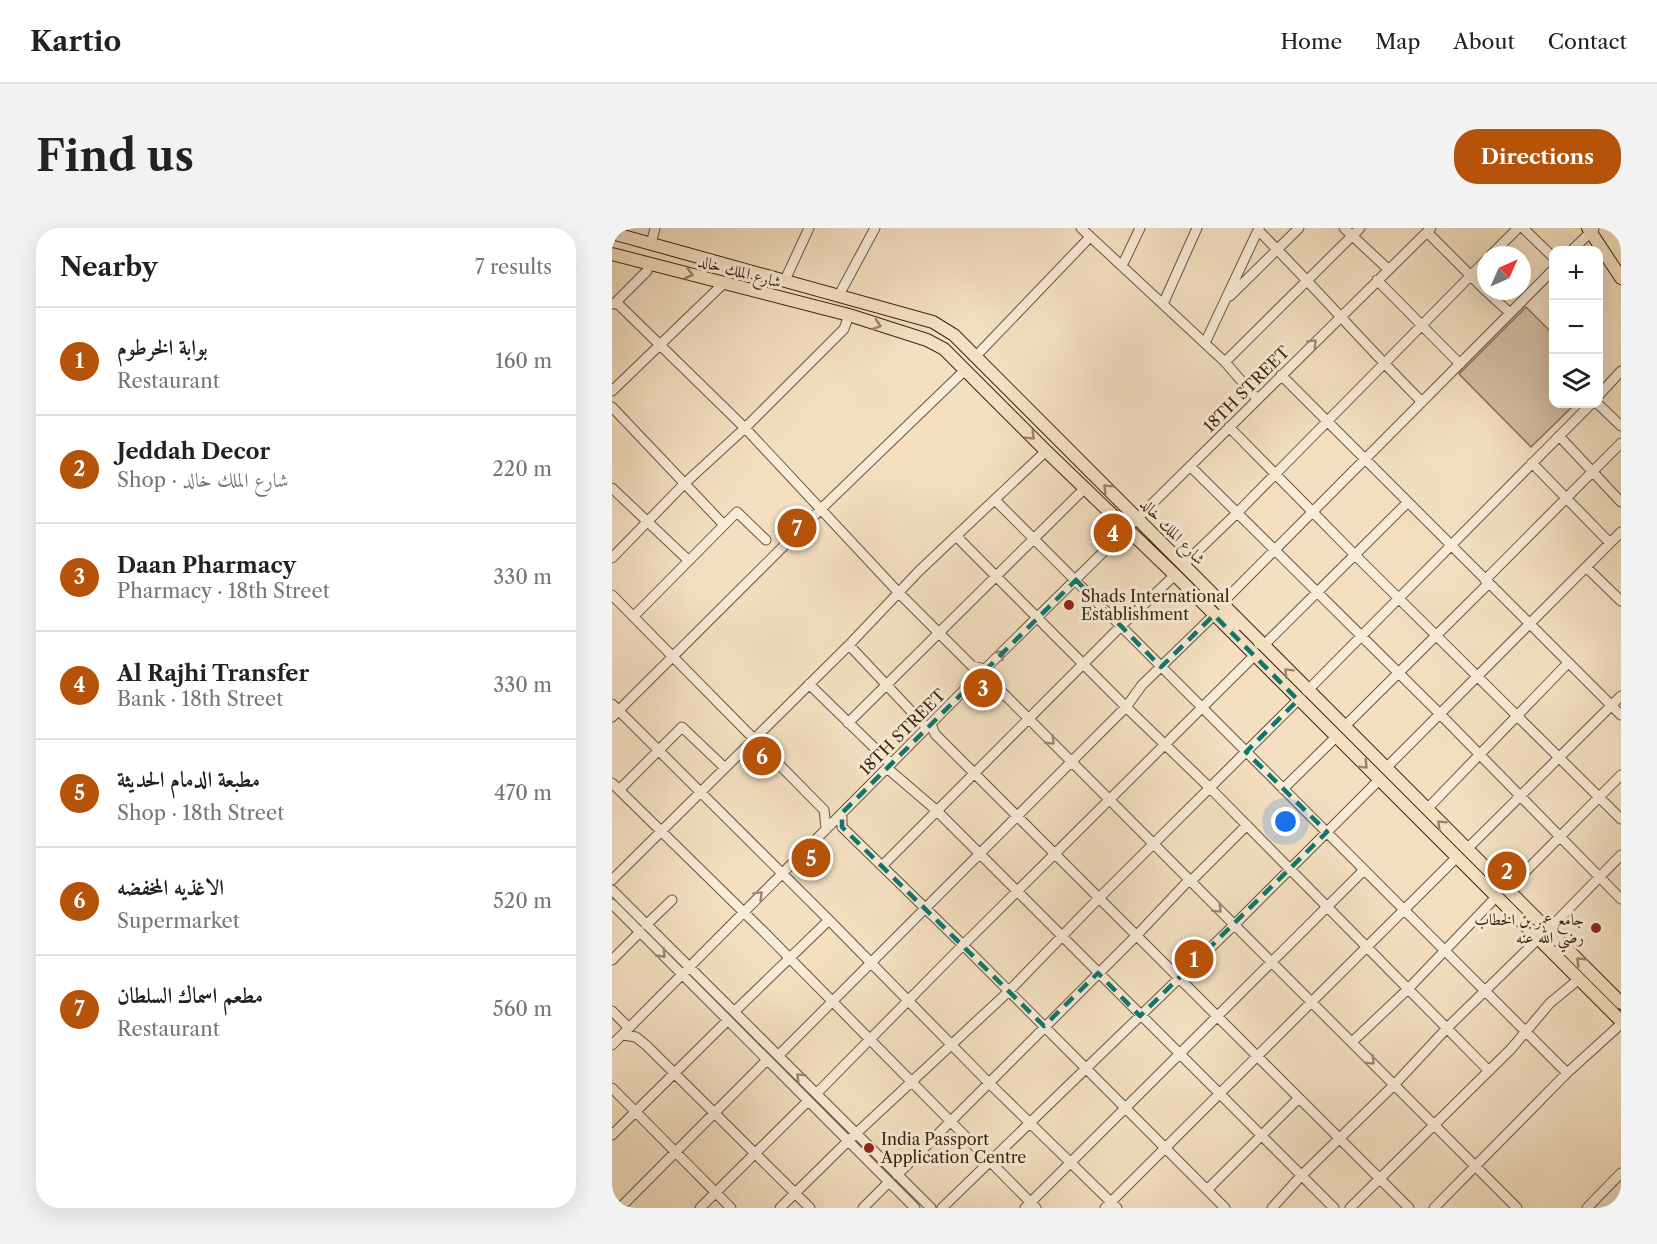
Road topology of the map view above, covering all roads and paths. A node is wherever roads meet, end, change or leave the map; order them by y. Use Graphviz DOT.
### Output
graph roads {
  1 [pos="655,228"];
  2 [pos="809,228"];
  3 [pos="875,228"];
  4 [pos="1081,228"];
  5 [pos="1140,228"];
  6 [pos="1197,228"];
  7 [pos="1299,228"];
  8 [pos="1344,228"];
  9 [pos="1360,228"];
  10 [pos="1518,228"];
  11 [pos="1523,228"];
  12 [pos="1259,229"];
  13 [pos="1591,229"];
  14 [pos="1429,230"];
  15 [pos="612,233"];
  16 [pos="1352,236"];
  17 [pos="1090,237"];
  18 [pos="651,244"];
  19 [pos="1500,246"];
  20 [pos="1576,246"];
  21 [pos="1277,249"];
  22 [pos="1549,253"];
  23 [pos="612,254"];
  24 [pos="649,263"];
  25 [pos="1122,266"];
  26 [pos="1388,269"];
  27 [pos="1477,269"];
  28 [pos="1549,274"];
  29 [pos="1470,276"];
  30 [pos="1621,278"];
  31 [pos="785,280"];
  32 [pos="1377,280"];
  33 [pos="1308,281"];
  34 [pos="1477,283"];
  35 [pos="723,284"];
  36 [pos="839,295"];
  37 [pos="1496,300"];
  38 [pos="1225,301"];
  39 [pos="614,303"];
  40 [pos="1162,304"];
  41 [pos="1510,313"];
  42 [pos="849,315"];
  43 [pos="1340,317"];
  44 [pos="1422,326"];
  45 [pos="1205,343"];
  46 [pos="660,344"];
  47 [pos="976,356"];
  48 [pos="1225,362"];
  49 [pos="1460,363"];
  50 [pos="1384,364"];
  51 [pos="965,370"];
  52 [pos="1621,371"];
  53 [pos="1281,375"];
  54 [pos="612,391"];
  55 [pos="1603,391"];
  56 [pos="1257,399"];
  57 [pos="1422,402"];
  58 [pos="612,407"];
  59 [pos="1587,408"];
  60 [pos="1602,408"];
  61 [pos="1327,421"];
  62 [pos="1621,426"];
  63 [pos="1229,427"];
  64 [pos="745,428"];
  65 [pos="1559,436"];
  66 [pos="1621,443"];
  67 [pos="1046,451"];
  68 [pos="1364,460"];
  69 [pos="1532,463"];
  70 [pos="1190,466"];
  71 [pos="1593,472"];
  72 [pos="1275,474"];
  73 [pos="684,484"];
  74 [pos="612,488"];
  75 [pos="1084,489"];
  76 [pos="1567,498"];
  77 [pos="995,500"];
  78 [pos="1407,502"];
  79 [pos="1621,502"];
  80 [pos="822,508"];
  81 [pos="1313,512"];
  82 [pos="1237,513"];
  83 [pos="1138,518"];
  84 [pos="646,522"];
  85 [pos="724,525"];
  86 [pos="1126,530"];
  87 [pos="1621,532"];
  88 [pos="957,537"];
  89 [pos="766,540"];
  90 [pos="1034,540"];
  91 [pos="1610,543"];
  92 [pos="1450,546"];
  93 [pos="1275,550"];
  94 [pos="1355,555"];
  95 [pos="612,558"];
  96 [pos="688,560"];
  97 [pos="1586,567"];
  98 [pos="1179,570"];
  99 [pos="995,576"];
  100 [pos="1076,580"];
  101 [pos="1487,582"];
  102 [pos="1316,591"];
  103 [pos="899,593"];
  104 [pos="612,595"];
  105 [pos="1398,598"];
  106 [pos="1621,601"];
  107 [pos="1221,604"];
  108 [pos="1214,615"];
  109 [pos="634,616"];
  110 [pos="1038,618"];
  111 [pos="1530,624"];
  112 [pos="1121,626"];
  113 [pos="939,632"];
  114 [pos="1361,636"];
  115 [pos="1436,636"];
  116 [pos="849,645"];
  117 [pos="1259,651"];
  118 [pos="673,655"];
  119 [pos="1568,663"];
  120 [pos="1084,664"];
  121 [pos="1161,667"];
  122 [pos="985,669"];
  123 [pos="1398,672"];
  124 [pos="1477,677"];
  125 [pos="974,682"];
  126 [pos="810,684"];
  127 [pos="887,685"];
  128 [pos="1303,695"];
  129 [pos="1621,696"];
  130 [pos="1611,705"];
  131 [pos="1126,707"];
  132 [pos="1202,708"];
  133 [pos="614,711"];
  134 [pos="1440,714"];
  135 [pos="1621,715"];
  136 [pos="1518,717"];
  137 [pos="1029,719"];
  138 [pos="848,723"];
  139 [pos="929,726"];
  140 [pos="1340,732"];
  141 [pos="754,739"];
  142 [pos="1165,743"];
  143 [pos="657,751"];
  144 [pos="1246,752"];
  145 [pos="1480,754"];
  146 [pos="1559,758"];
  147 [pos="1072,762"];
  148 [pos="889,766"];
  149 [pos="725,768"];
  150 [pos="1386,768"];
  151 [pos="975,773"];
  152 [pos="1621,775"];
  153 [pos="1379,780"];
  154 [pos="616,786"];
  155 [pos="1210,788"];
  156 [pos="1283,789"];
  157 [pos="700,792"];
  158 [pos="1521,796"];
  159 [pos="1599,798"];
  160 [pos="1109,799"];
  161 [pos="1426,809"];
  162 [pos="936,810"];
  163 [pos="842,813"];
  164 [pos="1018,815"];
  165 [pos="1621,819"];
  166 [pos="1247,825"];
  167 [pos="826,828"];
  168 [pos="661,832"];
  169 [pos="1327,832"];
  170 [pos="1561,836"];
  171 [pos="1154,844"];
  172 [pos="1055,853"];
  173 [pos="1462,853"];
  174 [pos="979,854"];
  175 [pos="1621,855"];
  176 [pos="882,867"];
  177 [pos="1289,870"];
  178 [pos="1364,870"];
  179 [pos="781,873"];
  180 [pos="1600,877"];
  181 [pos="612,880"];
  182 [pos="1190,881"];
  183 [pos="612,890"];
  184 [pos="1016,892"];
  185 [pos="1502,893"];
  186 [pos="1099,898"];
  187 [pos="1621,898"];
  188 [pos="672,900"];
  189 [pos="612,904"];
  190 [pos="1326,907"];
  191 [pos="924,908"];
  192 [pos="1405,910"];
  193 [pos="743,912"];
  194 [pos="829,920"];
  195 [pos="1234,925"];
  196 [pos="643,928"];
  197 [pos="1544,934"];
  198 [pos="1061,936"];
  199 [pos="1136,936"];
  200 [pos="963,945"];
  201 [pos="1366,949"];
  202 [pos="1444,951"];
  203 [pos="790,958"];
  204 [pos="612,960"];
  205 [pos="1271,962"];
  206 [pos="869,963"];
  207 [pos="688,967"];
  208 [pos="1098,973"];
  209 [pos="681,975"];
  210 [pos="1179,978"];
  211 [pos="1579,979"];
  212 [pos="1408,989"];
  213 [pos="1486,991"];
  214 [pos="1008,992"];
  215 [pos="832,1001"];
  216 [pos="909,1002"];
  217 [pos="1312,1002"];
  218 [pos="1621,1003"];
  219 [pos="612,1011"];
  220 [pos="735,1011"];
  221 [pos="1140,1016"];
  222 [pos="1216,1017"];
  223 [pos="727,1020"];
  224 [pos="1621,1022"];
  225 [pos="1044,1026"];
  226 [pos="1447,1028"];
  227 [pos="626,1031"];
  228 [pos="1526,1031"];
  229 [pos="870,1040"];
  230 [pos="1352,1042"];
  231 [pos="612,1045"];
  232 [pos="952,1045"];
  233 [pos="1179,1054"];
  234 [pos="779,1055"];
  235 [pos="1257,1058"];
  236 [pos="767,1060"];
  237 [pos="1086,1069"];
  238 [pos="1489,1071"];
  239 [pos="1567,1073"];
  240 [pos="673,1074"];
  241 [pos="913,1082"];
  242 [pos="988,1082"];
  243 [pos="1395,1085"];
  244 [pos="612,1088"];
  245 [pos="817,1093"];
  246 [pos="1220,1093"];
  247 [pos="1299,1098"];
  248 [pos="808,1101"];
  249 [pos="1124,1108"];
  250 [pos="635,1112"];
  251 [pos="714,1112"];
  252 [pos="952,1120"];
  253 [pos="1030,1122"];
  254 [pos="1433,1124"];
  255 [pos="856,1134"];
  256 [pos="612,1135"];
  257 [pos="1262,1135"];
  258 [pos="1339,1139"];
  259 [pos="848,1141"];
  260 [pos="1167,1148"];
  261 [pos="675,1152"];
  262 [pos="754,1154"];
  263 [pos="990,1160"];
  264 [pos="1071,1163"];
  265 [pos="1475,1166"];
  266 [pos="1621,1173"];
  267 [pos="897,1175"];
  268 [pos="1301,1176"];
  269 [pos="1379,1178"];
  270 [pos="889,1182"];
  271 [pos="1207,1190"];
  272 [pos="716,1193"];
  273 [pos="795,1194"];
  274 [pos="612,1200"];
  275 [pos="1030,1206"];
  276 [pos="1111,1206"];
  277 [pos="1515,1207"];
  278 [pos="620,1208"];
  279 [pos="700,1208"];
  280 [pos="731,1208"];
  281 [pos="780,1208"];
  282 [pos="810,1208"];
  283 [pos="863,1208"];
  284 [pos="915,1208"];
  285 [pos="930,1208"];
  286 [pos="942,1208"];
  287 [pos="1225,1208"];
  288 [pos="1272,1208"];
  289 [pos="1334,1208"];
  290 [pos="1350,1208"];
  291 [pos="1409,1208"];
  292 [pos="1434,1208"];
  293 [pos="1587,1208"];
  1 -- 18 [label="street"];
  2 -- 31 [label="street"];
  3 -- 36 [label="street"];
  4 -- 17 [label="street"];
  5 -- 25 [label="street"];
  6 -- 40 [label="street"];
  7 -- 21 [label="street"];
  8 -- 16 [label="street"];
  9 -- 16 [label="street"];
  10 -- 19 [label="street"];
  11 -- 22 [label="street"];
  12 -- 21 [label="street"];
  12 -- 38 [label="street"];
  13 -- 20 [label="street"];
  13 -- 30 [label="main road"];
  14 -- 26 [label="street, 18TH STREET"];
  14 -- 29 [label="street"];
  15 -- 18 [label="main road, شارع الملك خالد"];
  16 -- 26 [label="street"];
  16 -- 33 [label="street"];
  17 -- 25 [label="street"];
  17 -- 47 [label="street"];
  18 -- 31 [label="main road, شارع الملك خالد"];
  21 -- 33 [label="street"];
  21 -- 38 [label="street"];
  23 -- 24 [label="main road, شارع الملك خالد"];
  24 -- 35 [label="main road, شارع الملك خالد, one-way"];
  24 -- 39 [label="street"];
  25 -- 40 [label="street"];
  26 -- 32 [label="street, 18TH STREET"];
  27 -- 29 [label="street"];
  28 -- 41 [label="street"];
  29 -- 34 [label="street"];
  29 -- 44 [label="street"];
  31 -- 36 [label="main road, شارع الملك خالد"];
  32 -- 43 [label="street, 18TH STREET"];
  32 -- 44 [label="street"];
  33 -- 43 [label="street"];
  33 -- 48 [label="street"];
  35 -- 42 [label="main road, شارع الملك خالد"];
  35 -- 46 [label="street"];
  36 -- 47 [label="main road, شارع الملك خالد"];
  37 -- 41 [label="street"];
  38 -- 45 [label="street"];
  39 -- 46 [label="street"];
  40 -- 45 [label="street"];
  41 -- 49 [label="street"];
  42 -- 51 [label="main road, شارع الملك خالد, one-way"];
  42 -- 64 [label="street"];
  43 -- 50 [label="street"];
  53 -- 43 [label="street, 18TH STREET, one-way"];
  44 -- 49 [label="street"];
  44 -- 50 [label="street"];
  45 -- 48 [label="street"];
  46 -- 54 [label="street"];
  46 -- 64 [label="street"];
  83 -- 47 [label="main road, شارع الملك خالد, one-way"];
  48 -- 56 [label="street"];
  49 -- 57 [label="street"];
  50 -- 57 [label="street"];
  50 -- 61 [label="street"];
  51 -- 67 [label="main road, شارع الملك خالد, one-way"];
  51 -- 80 [label="street"];
  52 -- 55 [label="street"];
  53 -- 56 [label="street, 18TH STREET"];
  53 -- 61 [label="street"];
  56 -- 63 [label="street, 18TH STREET"];
  57 -- 68 [label="street"];
  58 -- 73 [label="street"];
  59 -- 65 [label="street"];
  60 -- 62 [label="street"];
  61 -- 68 [label="street"];
  61 -- 72 [label="street"];
  63 -- 70 [label="street, 18TH STREET"];
  63 -- 72 [label="street"];
  64 -- 73 [label="street"];
  64 -- 80 [label="street"];
  65 -- 69 [label="street"];
  65 -- 71 [label="street"];
  66 -- 71 [label="street"];
  67 -- 75 [label="main road, شارع الملك خالد"];
  67 -- 77 [label="street"];
  68 -- 78 [label="street"];
  68 -- 81 [label="street"];
  69 -- 76 [label="street"];
  69 -- 92 [label="street"];
  70 -- 82 [label="street"];
  70 -- 83 [label="street, 18TH STREET"];
  71 -- 76 [label="street"];
  71 -- 79 [label="street"];
  72 -- 81 [label="street"];
  72 -- 82 [label="street"];
  73 -- 84 [label="street"];
  73 -- 85 [label="street"];
  74 -- 84 [label="street"];
  75 -- 86 [label="main road, شارع الملك خالد"];
  75 -- 90 [label="street"];
  76 -- 91 [label="street"];
  76 -- 101 [label="street"];
  77 -- 88 [label="street"];
  77 -- 90 [label="street"];
  78 -- 92 [label="street"];
  78 -- 94 [label="street"];
  80 -- 103 [label="street"];
  80 -- 118 [label="street"];
  81 -- 93 [label="street"];
  81 -- 94 [label="street"];
  82 -- 93 [label="street"];
  82 -- 98 [label="street"];
  83 -- 86 [label="street, 18TH STREET"];
  83 -- 98 [label="main road, شارع الملك خالد"];
  84 -- 95 [label="street"];
  84 -- 96 [label="street"];
  85 -- 89 [label="street"];
  85 -- 96 [label="street"];
  86 -- 98 [label="main road, شارع الملك خالد"];
  86 -- 100 [label="street, 18TH STREET"];
  87 -- 91 [label="street"];
  88 -- 99 [label="street"];
  88 -- 103 [label="street"];
  90 -- 99 [label="street"];
  90 -- 100 [label="street"];
  91 -- 97 [label="street"];
  92 -- 101 [label="street"];
  92 -- 105 [label="street"];
  93 -- 102 [label="street"];
  93 -- 107 [label="street"];
  94 -- 102 [label="street"];
  94 -- 105 [label="street"];
  96 -- 109 [label="street"];
  97 -- 106 [label="street"];
  97 -- 111 [label="street"];
  98 -- 107 [label="main road, شارع الملك خالد"];
  98 -- 108 [label="main road, شارع الملك خالد"];
  98 -- 112 [label="street"];
  99 -- 110 [label="street"];
  99 -- 113 [label="street"];
  100 -- 110 [label="street, 18TH STREET"];
  100 -- 112 [label="street"];
  101 -- 111 [label="street"];
  101 -- 115 [label="street"];
  102 -- 114 [label="street"];
  102 -- 117 [label="street"];
  103 -- 113 [label="street"];
  103 -- 116 [label="street"];
  104 -- 109 [label="street"];
  105 -- 114 [label="street"];
  105 -- 115 [label="street"];
  107 -- 117 [label="main road, شارع الملك خالد"];
  108 -- 117 [label="main road, شارع الملك خالد"];
  108 -- 121 [label="street"];
  109 -- 118 [label="street"];
  110 -- 120 [label="street"];
  122 -- 110 [label="street, 18TH STREET, one-way"];
  111 -- 119 [label="street"];
  111 -- 124 [label="street"];
  112 -- 120 [label="street"];
  112 -- 121 [label="street"];
  113 -- 122 [label="street"];
  113 -- 127 [label="street"];
  114 -- 123 [label="street"];
  114 -- 128 [label="street"];
  115 -- 123 [label="street"];
  115 -- 124 [label="street"];
  116 -- 126 [label="street"];
  116 -- 127 [label="street"];
  117 -- 128 [label="main road, شارع الملك خالد"];
  117 -- 132 [label="street"];
  118 -- 133 [label="street"];
  118 -- 141 [label="street"];
  119 -- 130 [label="street"];
  119 -- 136 [label="street"];
  120 -- 131 [label="street"];
  120 -- 137 [label="street"];
  121 -- 131 [label="street"];
  121 -- 132 [label="street"];
  122 -- 125 [label="street, 18TH STREET"];
  123 -- 134 [label="street"];
  123 -- 140 [label="street"];
  124 -- 134 [label="street"];
  124 -- 136 [label="street"];
  125 -- 137 [label="street"];
  125 -- 139 [label="street, 18TH STREET"];
  126 -- 138 [label="street"];
  126 -- 141 [label="street"];
  127 -- 138 [label="street"];
  127 -- 139 [label="street"];
  128 -- 140 [label="main road, شارع الملك خالد"];
  128 -- 144 [label="street"];
  129 -- 130 [label="street"];
  130 -- 135 [label="street"];
  130 -- 146 [label="street"];
  131 -- 142 [label="street"];
  131 -- 147 [label="street"];
  132 -- 142 [label="street"];
  132 -- 144 [label="street"];
  133 -- 143 [label="street"];
  134 -- 145 [label="street"];
  134 -- 150 [label="street"];
  136 -- 145 [label="street"];
  136 -- 146 [label="street"];
  137 -- 147 [label="street, one-way"];
  137 -- 151 [label="street"];
  138 -- 148 [label="street"];
  139 -- 148 [label="street, 18TH STREET"];
  139 -- 151 [label="street"];
  140 -- 150 [label="main road, شارع الملك خالد"];
  140 -- 153 [label="main road, شارع الملك خالد, one-way"];
  140 -- 156 [label="street"];
  141 -- 149 [label="street"];
  141 -- 167 [label="street"];
  142 -- 155 [label="street"];
  142 -- 160 [label="street"];
  143 -- 149 [label="street"];
  143 -- 154 [label="street"];
  143 -- 157 [label="street"];
  144 -- 155 [label="street"];
  144 -- 156 [label="street"];
  145 -- 158 [label="street"];
  145 -- 161 [label="street"];
  146 -- 158 [label="street"];
  146 -- 159 [label="street"];
  147 -- 160 [label="street"];
  147 -- 164 [label="street"];
  148 -- 162 [label="street"];
  148 -- 163 [label="street, 18TH STREET"];
  149 -- 157 [label="street"];
  150 -- 161 [label="main road, شارع الملك خالد"];
  151 -- 162 [label="street"];
  151 -- 164 [label="street"];
  152 -- 159 [label="street"];
  153 -- 169 [label="street"];
  153 -- 173 [label="main road, شارع الملك خالد"];
  154 -- 168 [label="street"];
  155 -- 166 [label="street"];
  155 -- 171 [label="street"];
  156 -- 169 [label="street"];
  157 -- 168 [label="street"];
  157 -- 179 [label="street"];
  158 -- 170 [label="street"];
  158 -- 173 [label="street"];
  159 -- 165 [label="street"];
  159 -- 170 [label="street"];
  160 -- 171 [label="street"];
  160 -- 172 [label="street"];
  173 -- 161 [label="main road, شارع الملك خالد, one-way"];
  162 -- 174 [label="street"];
  162 -- 176 [label="street"];
  163 -- 167 [label="street, 18TH STREET"];
  163 -- 176 [label="street"];
  164 -- 172 [label="street"];
  164 -- 174 [label="street"];
  166 -- 177 [label="street"];
  166 -- 182 [label="street"];
  167 -- 179 [label="street, 18TH STREET"];
  168 -- 181 [label="street"];
  168 -- 193 [label="street"];
  169 -- 177 [label="street"];
  169 -- 178 [label="street"];
  170 -- 180 [label="street"];
  170 -- 185 [label="street"];
  171 -- 182 [label="street"];
  171 -- 186 [label="street"];
  172 -- 184 [label="street"];
  172 -- 186 [label="street"];
  173 -- 185 [label="main road, شارع الملك خالد"];
  173 -- 192 [label="street"];
  174 -- 184 [label="street"];
  174 -- 191 [label="street"];
  175 -- 180 [label="street"];
  176 -- 191 [label="street"];
  177 -- 190 [label="street"];
  177 -- 195 [label="street"];
  178 -- 190 [label="street"];
  178 -- 192 [label="street"];
  193 -- 179 [label="street, 18TH STREET, one-way"];
  179 -- 194 [label="street"];
  180 -- 187 [label="street"];
  180 -- 197 [label="street"];
  182 -- 195 [label="street, one-way"];
  182 -- 199 [label="street"];
  183 -- 196 [label="street"];
  184 -- 198 [label="street"];
  184 -- 200 [label="street"];
  185 -- 197 [label="main road, شارع الملك خالد"];
  185 -- 202 [label="street"];
  186 -- 198 [label="street"];
  186 -- 199 [label="street"];
  188 -- 196 [label="street"];
  189 -- 196 [label="street"];
  190 -- 201 [label="street"];
  190 -- 205 [label="street"];
  191 -- 200 [label="street"];
  191 -- 206 [label="street"];
  192 -- 201 [label="street"];
  192 -- 202 [label="street"];
  193 -- 203 [label="street"];
  193 -- 207 [label="street, 18TH STREET"];
  194 -- 203 [label="street"];
  194 -- 206 [label="street"];
  195 -- 205 [label="street"];
  195 -- 210 [label="street"];
  196 -- 204 [label="street"];
  196 -- 207 [label="street"];
  196 -- 209 [label="street, one-way"];
  197 -- 211 [label="main road, شارع الملك خالد"];
  197 -- 213 [label="street"];
  218 -- 197 [label="main road, شارع الملك خالد, one-way"];
  198 -- 208 [label="street"];
  198 -- 214 [label="street"];
  199 -- 208 [label="street"];
  199 -- 210 [label="street"];
  200 -- 214 [label="street"];
  200 -- 216 [label="street"];
  201 -- 212 [label="street"];
  201 -- 217 [label="street"];
  202 -- 212 [label="street"];
  202 -- 213 [label="street"];
  203 -- 215 [label="street"];
  203 -- 220 [label="street"];
  205 -- 217 [label="street"];
  205 -- 222 [label="street"];
  206 -- 215 [label="street"];
  206 -- 216 [label="street"];
  207 -- 209 [label="street, 18TH STREET"];
  207 -- 220 [label="street"];
  208 -- 221 [label="street"];
  208 -- 225 [label="street"];
  209 -- 223 [label="street"];
  209 -- 227 [label="street, 18TH STREET"];
  210 -- 221 [label="street"];
  210 -- 222 [label="street"];
  211 -- 224 [label="main road, شارع الملك خالد"];
  211 -- 228 [label="street"];
  212 -- 226 [label="street"];
  212 -- 230 [label="street"];
  213 -- 226 [label="street"];
  213 -- 228 [label="street"];
  214 -- 225 [label="street"];
  214 -- 232 [label="street"];
  215 -- 229 [label="street"];
  215 -- 234 [label="street"];
  216 -- 229 [label="street"];
  216 -- 232 [label="street"];
  217 -- 230 [label="street"];
  217 -- 235 [label="street"];
  219 -- 227 [label="street"];
  220 -- 234 [label="street"];
  221 -- 233 [label="street"];
  221 -- 237 [label="street"];
  222 -- 233 [label="street"];
  222 -- 235 [label="street"];
  223 -- 236 [label="street"];
  223 -- 240 [label="street"];
  224 -- 239 [label="street"];
  225 -- 237 [label="street"];
  225 -- 242 [label="street"];
  226 -- 238 [label="street"];
  226 -- 243 [label="street"];
  227 -- 231 [label="street, 18TH STREET"];
  227 -- 240 [label="street"];
  228 -- 238 [label="street"];
  228 -- 239 [label="street"];
  229 -- 241 [label="street"];
  229 -- 245 [label="street"];
  230 -- 243 [label="street, one-way"];
  232 -- 241 [label="street"];
  232 -- 242 [label="street"];
  233 -- 246 [label="street"];
  233 -- 249 [label="street"];
  245 -- 234 [label="street, one-way"];
  235 -- 246 [label="street"];
  235 -- 247 [label="street"];
  236 -- 248 [label="street"];
  236 -- 251 [label="street"];
  237 -- 249 [label="street"];
  237 -- 253 [label="street"];
  238 -- 254 [label="street"];
  239 -- 265 [label="street"];
  240 -- 250 [label="street"];
  240 -- 251 [label="street"];
  241 -- 252 [label="street"];
  241 -- 255 [label="street"];
  242 -- 252 [label="street"];
  242 -- 253 [label="street"];
  243 -- 254 [label="street"];
  243 -- 258 [label="street"];
  244 -- 250 [label="street"];
  245 -- 255 [label="street"];
  246 -- 257 [label="street"];
  246 -- 260 [label="street"];
  247 -- 257 [label="street"];
  247 -- 258 [label="street"];
  248 -- 259 [label="street"];
  248 -- 262 [label="street"];
  249 -- 260 [label="street"];
  249 -- 264 [label="street"];
  250 -- 256 [label="street"];
  250 -- 261 [label="street"];
  251 -- 261 [label="street"];
  251 -- 262 [label="street"];
  252 -- 263 [label="street"];
  252 -- 267 [label="street"];
  253 -- 263 [label="street"];
  253 -- 264 [label="street"];
  254 -- 265 [label="street"];
  254 -- 269 [label="street"];
  255 -- 259 [label="street"];
  255 -- 267 [label="street"];
  257 -- 268 [label="street"];
  257 -- 271 [label="street"];
  258 -- 268 [label="street"];
  258 -- 269 [label="street"];
  259 -- 270 [label="street"];
  259 -- 273 [label="street"];
  260 -- 271 [label="street"];
  260 -- 276 [label="street"];
  261 -- 272 [label="street"];
  261 -- 278 [label="street"];
  262 -- 272 [label="street"];
  262 -- 273 [label="street"];
  263 -- 275 [label="street"];
  263 -- 286 [label="street"];
  264 -- 275 [label="street"];
  264 -- 276 [label="street"];
  265 -- 277 [label="street"];
  265 -- 292 [label="street"];
  266 -- 293 [label="street"];
  267 -- 285 [label="street"];
  268 -- 288 [label="street"];
  268 -- 289 [label="street"];
  269 -- 290 [label="street"];
  269 -- 291 [label="street"];
  270 -- 283 [label="street"];
  270 -- 284 [label="street"];
  271 -- 287 [label="street"];
  272 -- 279 [label="street"];
  272 -- 280 [label="street"];
  273 -- 281 [label="street"];
  273 -- 282 [label="street"];
  274 -- 278 [label="street"];
}
